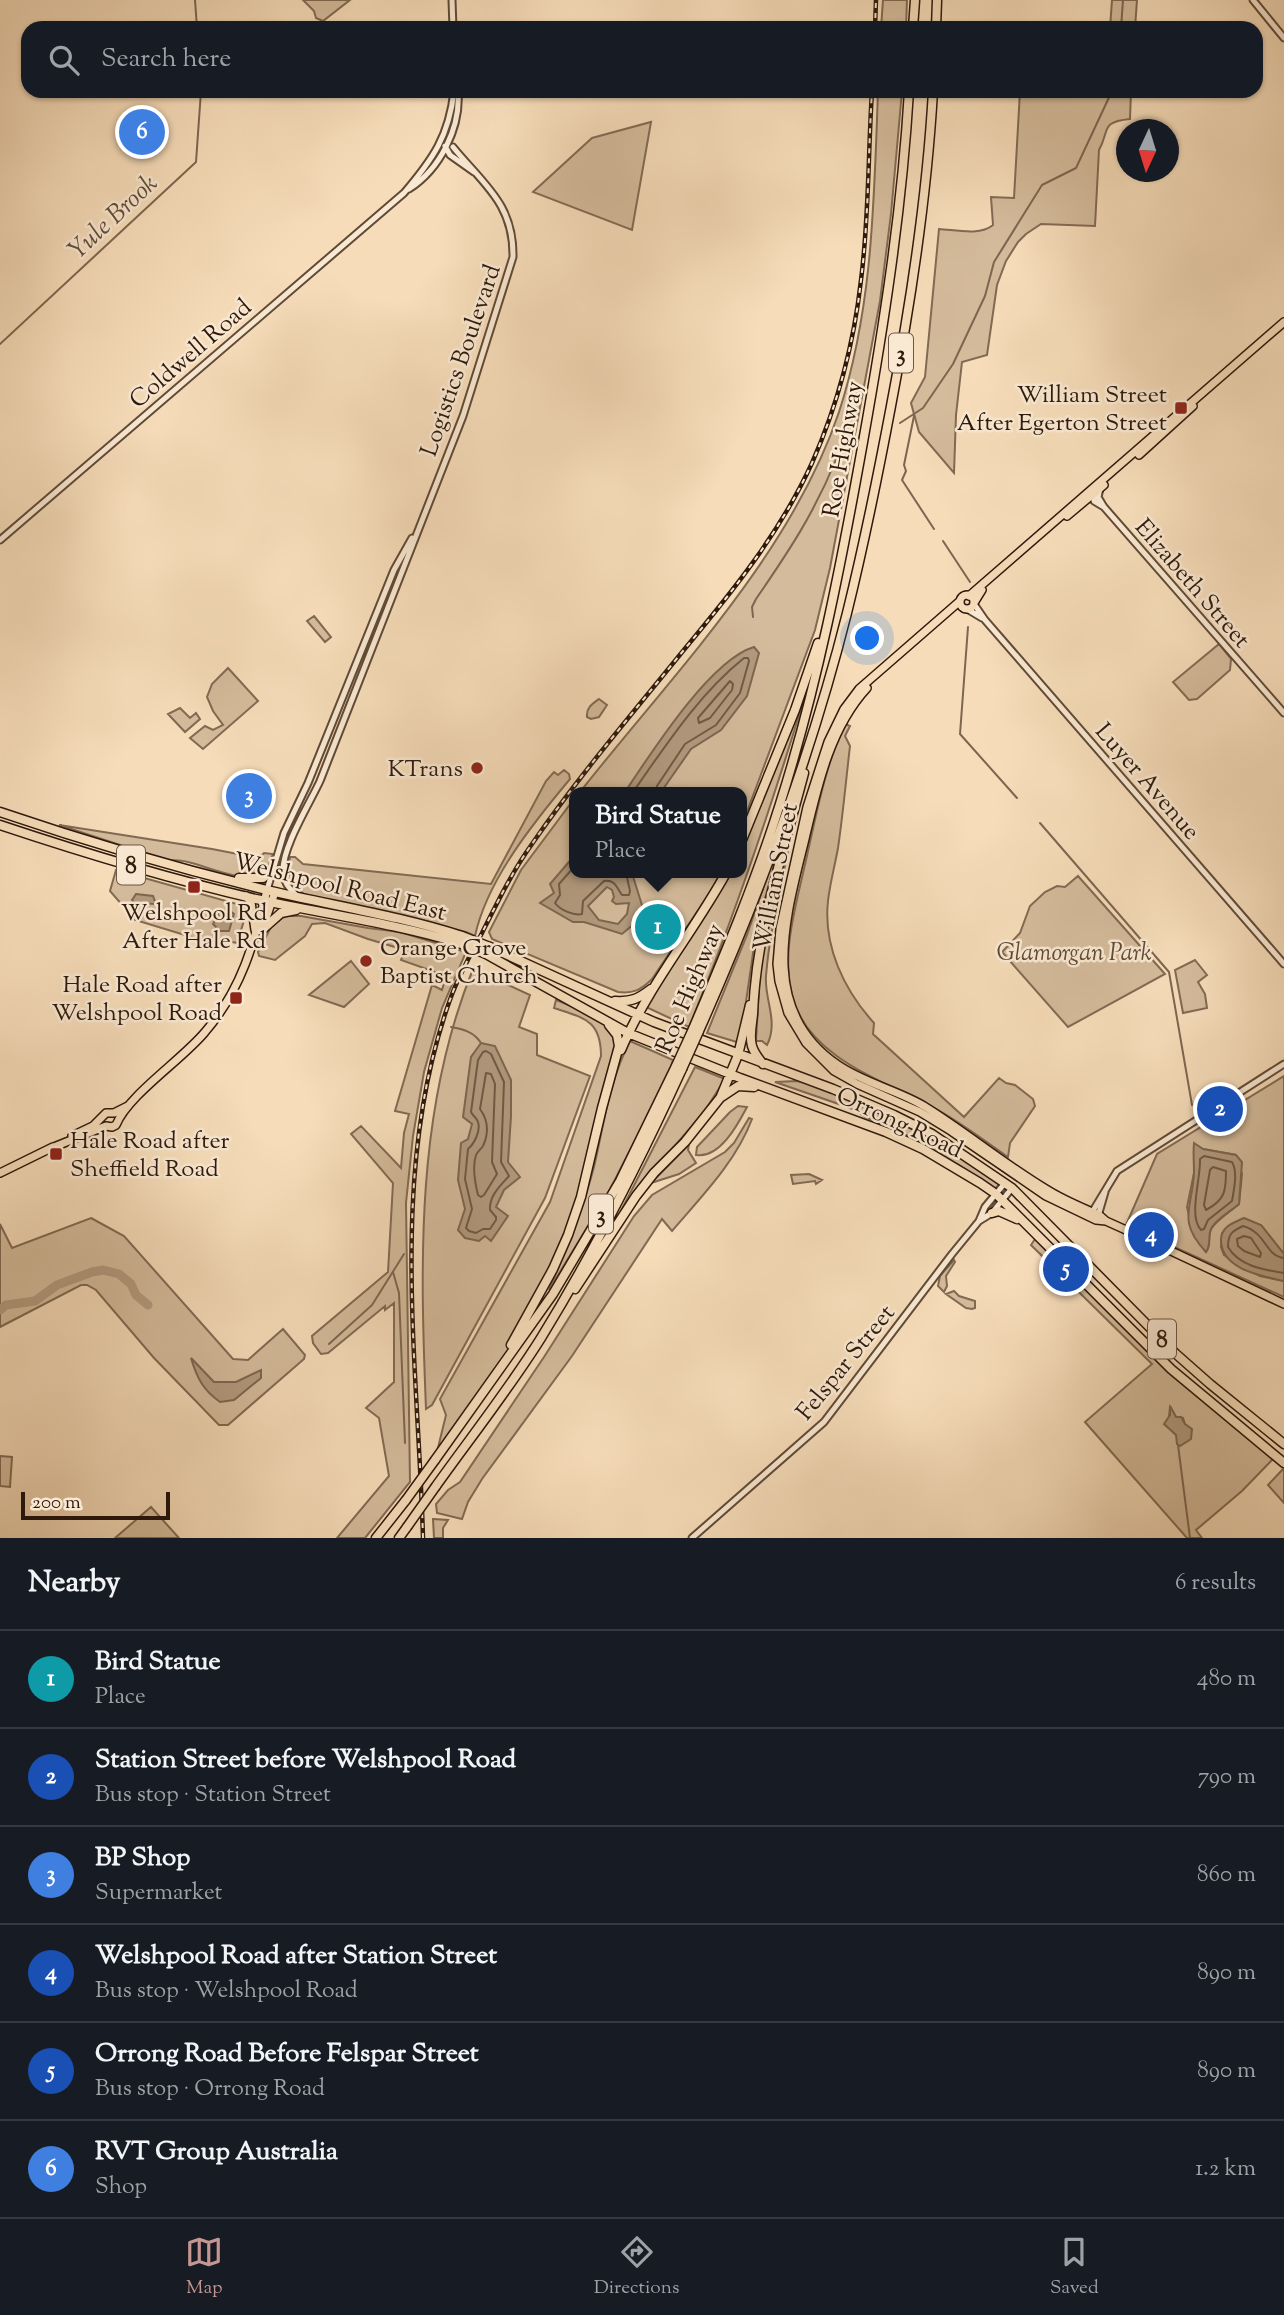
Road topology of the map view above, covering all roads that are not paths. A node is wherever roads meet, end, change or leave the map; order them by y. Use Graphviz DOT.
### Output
graph roads {
  1 [pos="452,0"];
  2 [pos="915,0"];
  3 [pos="937,0"];
  4 [pos="1253,0"];
  5 [pos="453,21"];
  6 [pos="914,21"];
  7 [pos="936,21"];
  8 [pos="1284,38"];
  9 [pos="455,98"];
  10 [pos="458,98"];
  11 [pos="908,98"];
  12 [pos="933,98"];
  13 [pos="459,105"];
  14 [pos="443,136"];
  15 [pos="445,145"];
  16 [pos="453,147"];
  17 [pos="436,152"];
  18 [pos="450,155"];
  19 [pos="438,159"];
  20 [pos="476,174"];
  21 [pos="404,192"];
  22 [pos="1281,325"];
  23 [pos="1186,414"];
  24 [pos="1152,433"];
  25 [pos="1095,493"];
  26 [pos="1074,510"];
  27 [pos="420,523"];
  28 [pos="1046,528"];
  29 [pos="0,540"];
  30 [pos="969,596"];
  31 [pos="833,600"];
  32 [pos="960,601"];
  33 [pos="974,603"];
  34 [pos="966,609"];
  35 [pos="985,620"];
  36 [pos="819,713"];
  37 [pos="1284,713"];
  38 [pos="0,812"];
  39 [pos="0,825"];
  40 [pos="747,828"];
  41 [pos="172,864"];
  42 [pos="271,871"];
  43 [pos="723,878"];
  44 [pos="271,891"];
  45 [pos="246,896"];
  46 [pos="300,898"];
  47 [pos="268,901"];
  48 [pos="306,910"];
  49 [pos="258,934"];
  50 [pos="461,940"];
  51 [pos="488,951"];
  52 [pos="1284,964"];
  53 [pos="653,988"];
  54 [pos="752,999"];
  55 [pos="608,1001"];
  56 [pos="638,1014"];
  57 [pos="604,1019"];
  58 [pos="628,1032"];
  59 [pos="698,1033"];
  60 [pos="738,1055"];
  61 [pos="689,1058"];
  62 [pos="764,1064"];
  63 [pos="1284,1064"];
  64 [pos="679,1068"];
  65 [pos="731,1075"];
  66 [pos="609,1079"];
  67 [pos="767,1088"];
  68 [pos="720,1098"];
  69 [pos="116,1115"];
  70 [pos="104,1122"];
  71 [pos="0,1173"];
  72 [pos="1009,1186"];
  73 [pos="998,1197"];
  74 [pos="992,1213"];
  75 [pos="1094,1216"];
  76 [pos="979,1221"];
  77 [pos="1028,1226"];
  78 [pos="1284,1304"];
  79 [pos="540,1339"];
  80 [pos="493,1378"];
  81 [pos="1284,1444"];
  82 [pos="1284,1463"];
  83 [pos="376,1538"];
  84 [pos="398,1538"];
  85 [pos="692,1538"];
  1 -- 5 [label="street"];
  2 -- 6 [label="highway"];
  3 -- 7 [label="highway"];
  4 -- 8 [label="street"];
  9 -- 14 [label="street"];
  10 -- 13 [label="street"];
  11 -- 31 [label="highway, Roe Highway / 3"];
  12 -- 36 [label="highway, Roe Highway / 3"];
  13 -- 15 [label="street"];
  13 -- 16 [label="street"];
  14 -- 15 [label="street"];
  14 -- 17 [label="street"];
  15 -- 16 [label="street"];
  15 -- 17 [label="street"];
  15 -- 18 [label="street"];
  15 -- 19 [label="street"];
  16 -- 20 [label="street, Logistics Boulevard"];
  17 -- 21 [label="street"];
  18 -- 19 [label="street"];
  18 -- 20 [label="street, Logistics Boulevard"];
  19 -- 21 [label="street"];
  20 -- 27 [label="street, Logistics Boulevard"];
  21 -- 29 [label="street, Coldwell Road"];
  22 -- 23 [label="main road"];
  22 -- 24 [label="main road"];
  23 -- 24 [label="main road"];
  23 -- 25 [label="main road"];
  24 -- 25 [label="main road"];
  25 -- 26 [label="main road"];
  25 -- 28 [label="main road"];
  25 -- 37 [label="street, Elizabeth Street"];
  26 -- 28 [label="main road"];
  26 -- 33 [label="main road"];
  27 -- 42 [label="street, Logistics Boulevard"];
  27 -- 46 [label="street, Logistics Boulevard"];
  28 -- 30 [label="main road"];
  30 -- 32 [label="main road"];
  30 -- 33 [label="main road"];
  31 -- 40 [label="highway"];
  31 -- 59 [label="highway, Roe Highway / 3"];
  32 -- 34 [label="main road"];
  32 -- 75 [label="main road, William Street"];
  33 -- 34 [label="main road"];
  33 -- 35 [label="street, Luyer Avenue"];
  34 -- 35 [label="street, Luyer Avenue"];
  34 -- 75 [label="main road, William Street"];
  35 -- 52 [label="street, Luyer Avenue"];
  36 -- 54 [label="highway"];
  36 -- 59 [label="highway, Roe Highway / 3"];
  38 -- 41 [label="highway, Welshpool Road East / 8"];
  39 -- 45 [label="highway, Welshpool Road East / 8"];
  41 -- 42 [label="highway, 8"];
  41 -- 44 [label="highway, Welshpool Road East / 8"];
  42 -- 44 [label="street, Logistics Boulevard"];
  43 -- 53 [label="highway"];
  44 -- 46 [label="highway, Welshpool Road East / 8"];
  44 -- 47 [label="main road"];
  45 -- 47 [label="highway, Welshpool Road East / 8"];
  45 -- 49 [label="main road"];
  46 -- 50 [label="highway, Welshpool Road East / 8"];
  47 -- 48 [label="highway, Welshpool Road East / 8"];
  47 -- 49 [label="main road"];
  48 -- 49 [label="highway"];
  48 -- 50 [label="highway, Welshpool Road East / 8"];
  49 -- 69 [label="main road"];
  50 -- 51 [label="highway, Welshpool Road East / 8, bridge"];
  51 -- 55 [label="highway, Welshpool Road East / 8"];
  51 -- 57 [label="highway, Welshpool Road East / 8"];
  53 -- 55 [label="highway"];
  53 -- 56 [label="highway"];
  54 -- 60 [label="highway"];
  54 -- 62 [label="highway"];
  55 -- 56 [label="highway, Welshpool Road East / 8"];
  56 -- 58 [label="highway"];
  56 -- 59 [label="highway, Welshpool Road East / 8"];
  57 -- 58 [label="highway, Welshpool Road East / 8"];
  57 -- 66 [label="highway"];
  58 -- 61 [label="highway, Welshpool Road East / 8"];
  58 -- 66 [label="highway"];
  59 -- 60 [label="highway, Orrong Road / 8"];
  59 -- 64 [label="highway, Roe Highway / 3, bridge"];
  60 -- 62 [label="highway, Orrong Road / 8"];
  60 -- 65 [label="highway"];
  61 -- 65 [label="highway, Orrong Road / 8"];
  62 -- 72 [label="highway, Orrong Road / 8"];
  63 -- 75 [label="street"];
  64 -- 79 [label="highway, Roe Highway / 3"];
  64 -- 80 [label="highway, Roe Highway / 3"];
  65 -- 67 [label="highway, Orrong Road / 8"];
  65 -- 68 [label="highway"];
  66 -- 80 [label="highway"];
  67 -- 68 [label="highway"];
  67 -- 73 [label="highway, Orrong Road / 8"];
  68 -- 79 [label="highway"];
  69 -- 70 [label="main road"];
  69 -- 70 [label="main road"];
  70 -- 71 [label="main road"];
  72 -- 73 [label="street, Felspar Street"];
  72 -- 81 [label="highway, Orrong Road / 8"];
  73 -- 74 [label="street, Felspar Street"];
  73 -- 76 [label="street, Felspar Street"];
  73 -- 77 [label="highway, Orrong Road / 8"];
  74 -- 76 [label="street, Felspar Street"];
  74 -- 77 [label="highway"];
  75 -- 78 [label="main road"];
  76 -- 85 [label="street, Felspar Street"];
  77 -- 82 [label="highway, Orrong Road / 8"];
  79 -- 84 [label="highway, Roe Highway / 3, bridge"];
  80 -- 83 [label="highway, Roe Highway / 3, bridge"];
}
